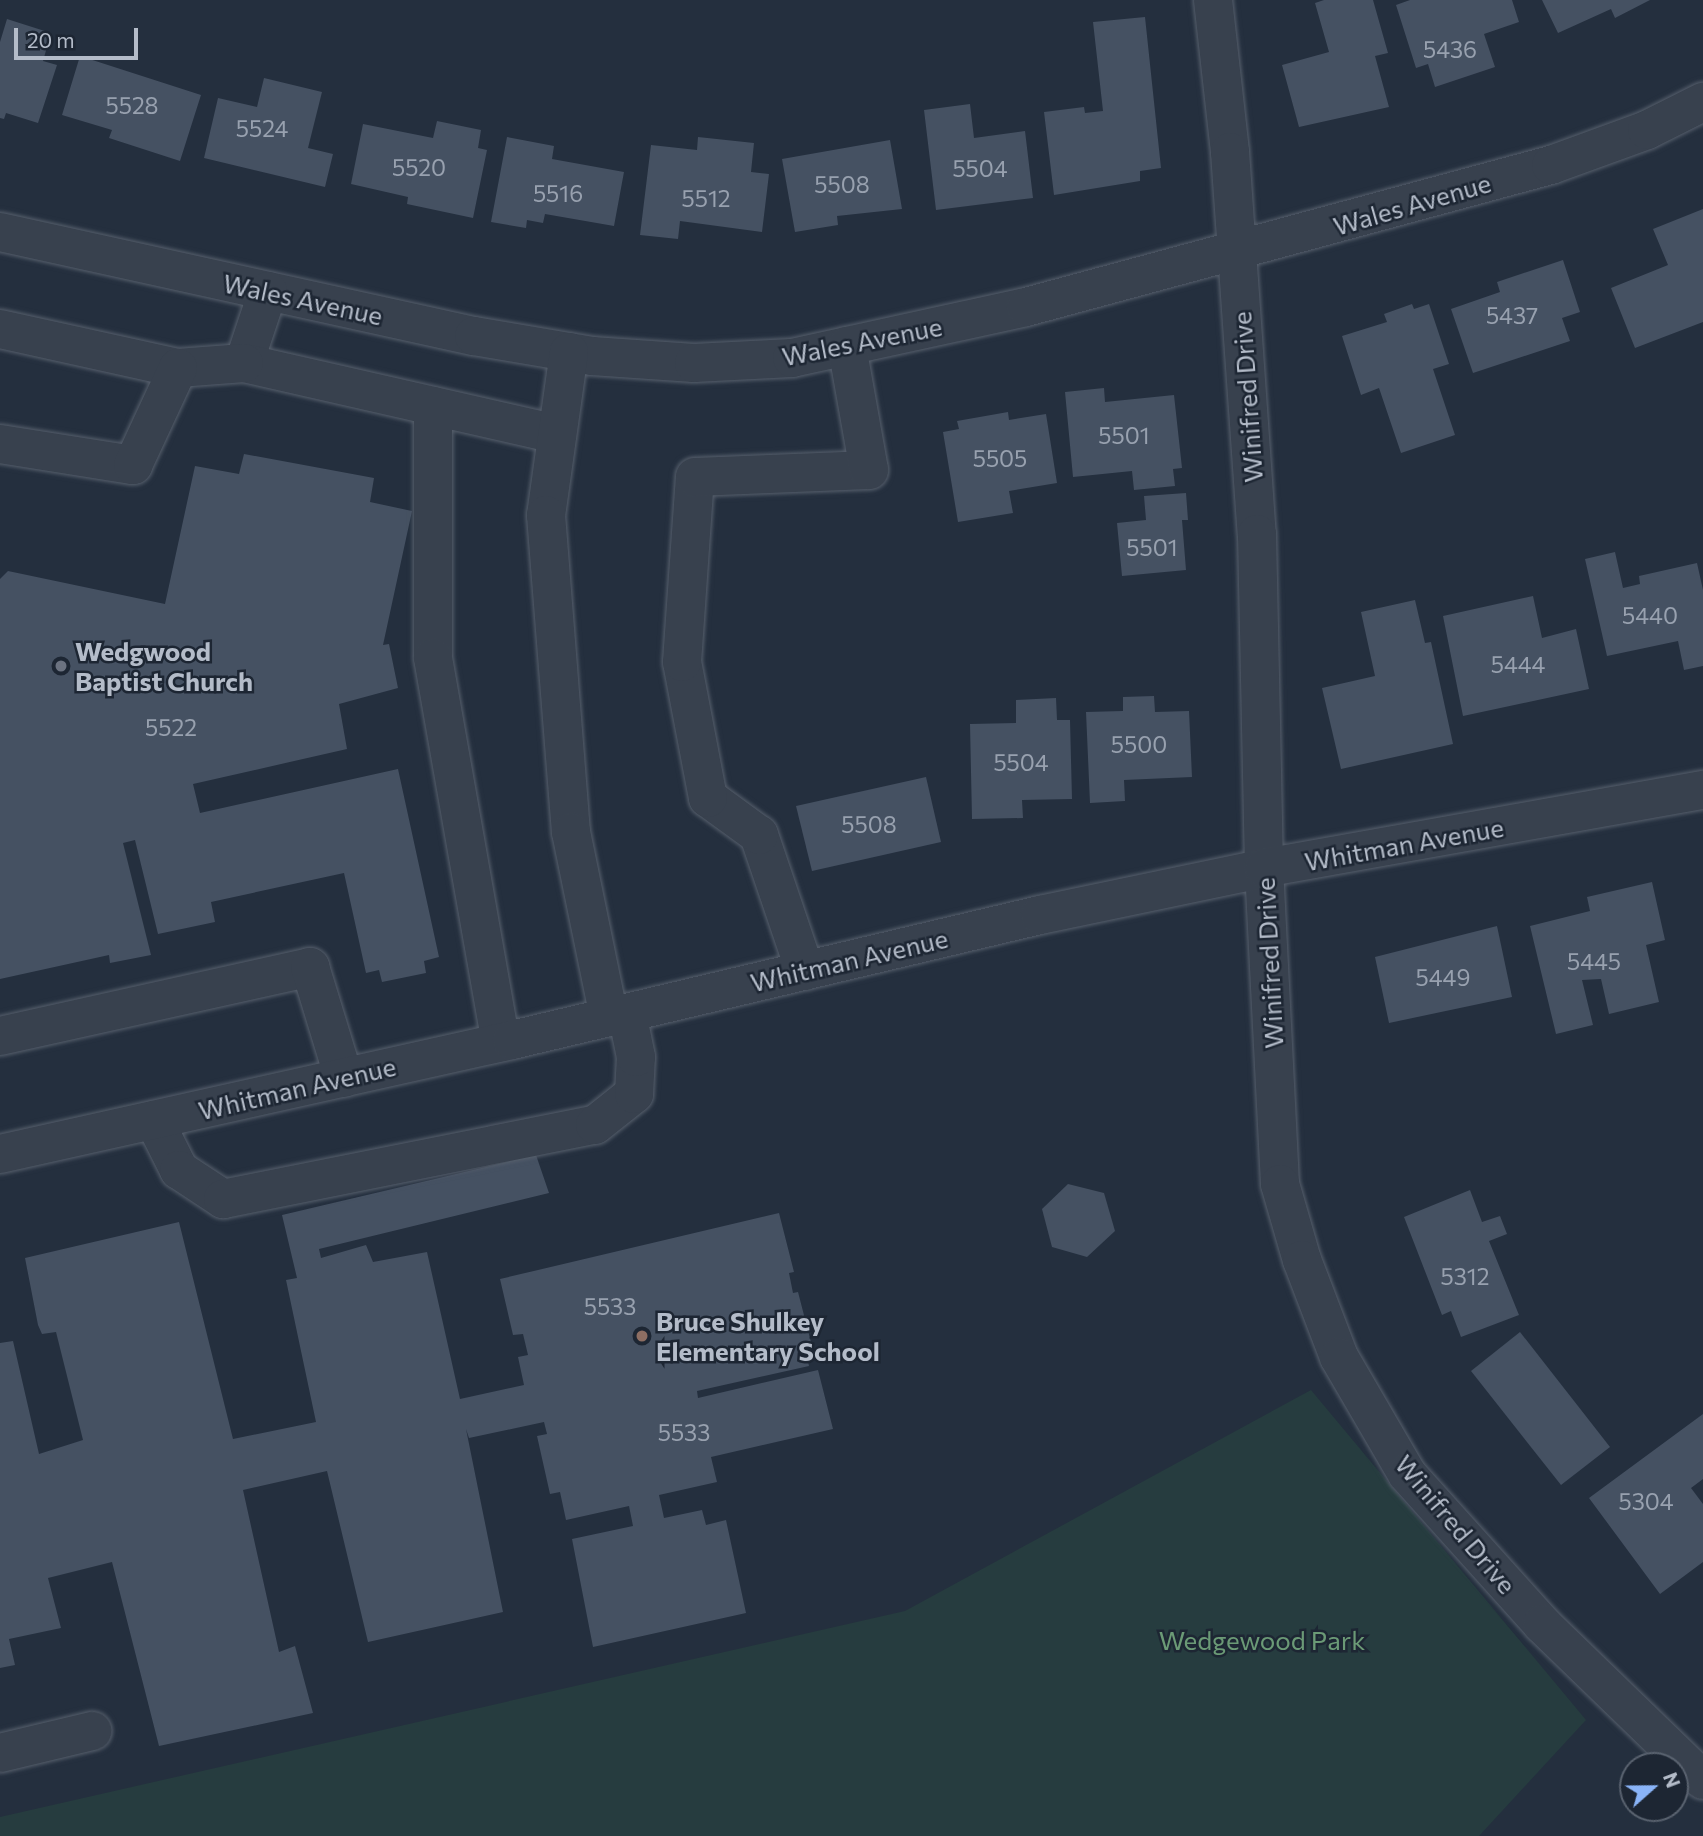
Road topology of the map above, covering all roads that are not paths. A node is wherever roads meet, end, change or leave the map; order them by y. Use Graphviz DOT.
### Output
graph roads {
  1 [pos="1213,0"];
  2 [pos="1703,102"];
  3 [pos="0,232"];
  4 [pos="1237,253"];
  5 [pos="268,291"];
  6 [pos="0,329"];
  7 [pos="847,346"];
  8 [pos="569,352"];
  9 [pos="244,363"];
  10 [pos="178,368"];
  11 [pos="433,405"];
  12 [pos="557,434"];
  13 [pos="0,444"];
  14 [pos="1703,790"];
  15 [pos="1264,868"];
  16 [pos="805,971"];
  17 [pos="618,1015"];
  18 [pos="0,1036"];
  19 [pos="501,1042"];
  20 [pos="344,1077"];
  21 [pos="153,1120"];
  22 [pos="0,1154"];
  23 [pos="92,1731"];
  24 [pos="0,1753"];
  25 [pos="1703,1780"];
  1 -- 4 [label="street, Winifred Drive"];
  2 -- 4 [label="street, Wales Avenue"];
  3 -- 5 [label="street, Wales Avenue"];
  4 -- 7 [label="street, Wales Avenue"];
  4 -- 15 [label="street, Winifred Drive"];
  5 -- 8 [label="street, Wales Avenue"];
  5 -- 9 [label="street"];
  6 -- 10 [label="street"];
  7 -- 8 [label="street, Wales Avenue"];
  7 -- 16 [label="street"];
  8 -- 12 [label="street"];
  9 -- 10 [label="street"];
  9 -- 11 [label="street"];
  10 -- 13 [label="street"];
  11 -- 12 [label="street"];
  11 -- 19 [label="street"];
  12 -- 17 [label="street"];
  14 -- 15 [label="street, Whitman Avenue"];
  15 -- 16 [label="street, Whitman Avenue"];
  15 -- 25 [label="street, Winifred Drive"];
  16 -- 17 [label="street, Whitman Avenue"];
  17 -- 19 [label="street, Whitman Avenue"];
  17 -- 21 [label="street"];
  18 -- 20 [label="street"];
  19 -- 20 [label="street, Whitman Avenue"];
  20 -- 21 [label="street, Whitman Avenue"];
  21 -- 22 [label="street, Whitman Avenue"];
  23 -- 24 [label="street"];
}
